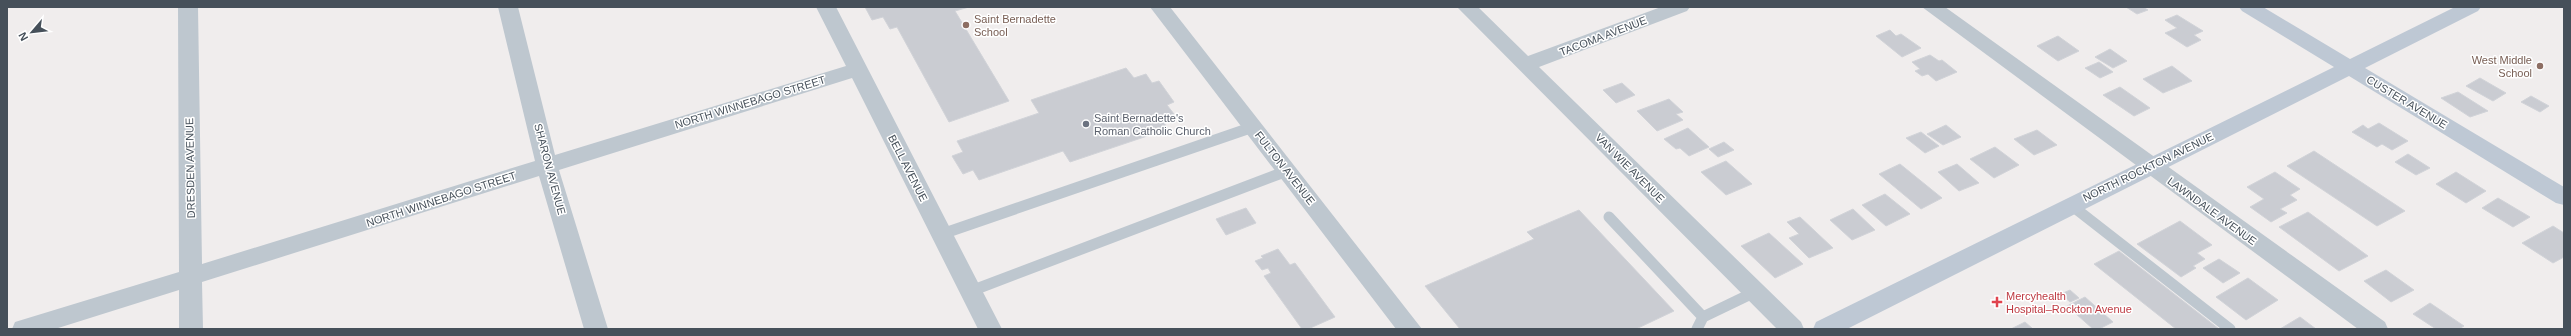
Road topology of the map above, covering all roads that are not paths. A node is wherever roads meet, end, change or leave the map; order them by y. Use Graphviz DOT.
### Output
graph roads {
  1 [pos="188,7"];
  2 [pos="508,7"];
  3 [pos="826,7"];
  4 [pos="1160,7"];
  5 [pos="1467,7"];
  6 [pos="1680,7"];
  7 [pos="1932,7"];
  8 [pos="2249,7"];
  9 [pos="2471,7"];
  10 [pos="1527,64"];
  11 [pos="2351,67"];
  12 [pos="857,68"];
  13 [pos="1253,127"];
  14 [pos="547,165"];
  15 [pos="2149,166"];
  16 [pos="1287,171"];
  17 [pos="2564,197"];
  18 [pos="2071,206"];
  19 [pos="1609,217"];
  20 [pos="942,234"];
  21 [pos="192,277"];
  22 [pos="971,291"];
  23 [pos="1755,292"];
  24 [pos="1703,317"];
  25 [pos="24,329"];
  26 [pos="191,329"];
  27 [pos="596,329"];
  28 [pos="990,329"];
  29 [pos="1410,329"];
  30 [pos="1697,329"];
  31 [pos="1792,329"];
  32 [pos="1825,329"];
  33 [pos="2230,329"];
  34 [pos="2376,329"];
  1 -- 21 [label="street, DRESDEN AVENUE"];
  2 -- 14 [label="street, SHARON AVENUE"];
  3 -- 12 [label="street, BELL AVENUE"];
  4 -- 13 [label="street, FULTON AVENUE"];
  5 -- 10 [label="street, VAN WIE AVENUE"];
  6 -- 10 [label="street, TACOMA AVENUE"];
  7 -- 15 [label="street, LAWNDALE AVENUE"];
  8 -- 11 [label="main road, CUSTER AVENUE"];
  9 -- 11 [label="main road, NORTH ROCKTON AVENUE"];
  10 -- 23 [label="street, VAN WIE AVENUE"];
  11 -- 15 [label="main road, NORTH ROCKTON AVENUE"];
  11 -- 17 [label="main road, CUSTER AVENUE"];
  12 -- 14 [label="street, NORTH WINNEBAGO STREET"];
  12 -- 20 [label="street, BELL AVENUE"];
  13 -- 16 [label="street, FULTON AVENUE"];
  13 -- 20 [label="lane"];
  14 -- 21 [label="street, NORTH WINNEBAGO STREET"];
  14 -- 27 [label="street, SHARON AVENUE"];
  15 -- 18 [label="main road, NORTH ROCKTON AVENUE"];
  15 -- 34 [label="street, LAWNDALE AVENUE"];
  16 -- 22 [label="lane"];
  16 -- 29 [label="street, FULTON AVENUE"];
  18 -- 32 [label="main road, NORTH ROCKTON AVENUE"];
  18 -- 33 [label="lane"];
  19 -- 24 [label="lane"];
  20 -- 22 [label="street, BELL AVENUE"];
  21 -- 25 [label="street, NORTH WINNEBAGO STREET"];
  21 -- 26 [label="street, DRESDEN AVENUE"];
  22 -- 28 [label="street, BELL AVENUE"];
  23 -- 24 [label="lane"];
  23 -- 31 [label="street, VAN WIE AVENUE"];
  24 -- 30 [label="lane"];
}
